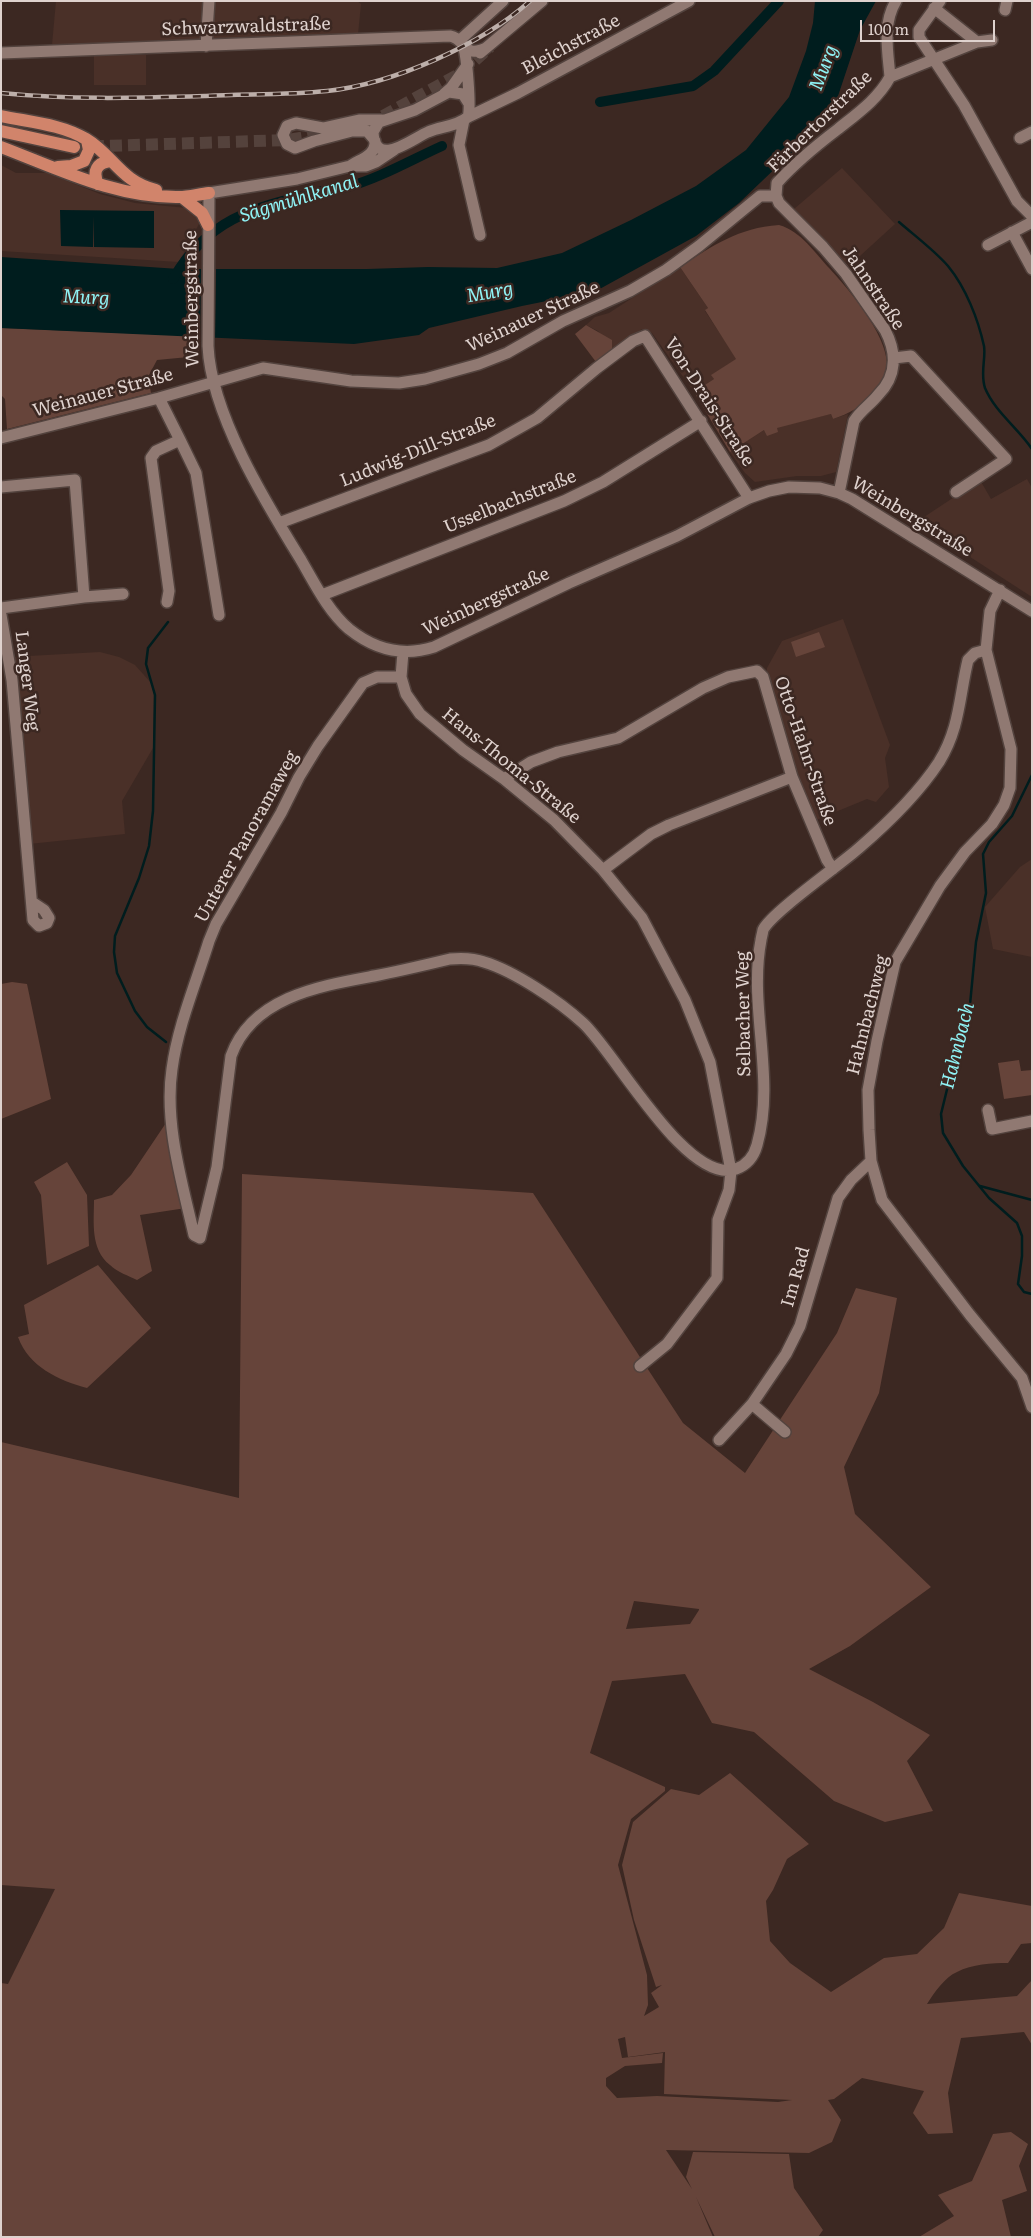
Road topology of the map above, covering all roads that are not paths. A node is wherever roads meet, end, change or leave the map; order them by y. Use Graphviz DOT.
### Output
graph roads {
  1 [pos="209,1"];
  2 [pos="503,1"];
  3 [pos="542,1"];
  4 [pos="689,1"];
  5 [pos="896,1"];
  6 [pos="937,5"];
  7 [pos="992,40"];
  8 [pos="977,42"];
  9 [pos="462,43"];
  10 [pos="206,46"];
  11 [pos="486,48"];
  12 [pos="1,54"];
  13 [pos="935,59"];
  14 [pos="464,70"];
  15 [pos="890,77"];
  16 [pos="443,94"];
  17 [pos="468,102"];
  18 [pos="1,116"];
  19 [pos="466,119"];
  20 [pos="382,120"];
  21 [pos="1,131"];
  22 [pos="429,131"];
  23 [pos="1032,132"];
  24 [pos="1020,138"];
  25 [pos="374,139"];
  26 [pos="87,140"];
  27 [pos="1,147"];
  28 [pos="74,147"];
  29 [pos="394,150"];
  30 [pos="461,154"];
  31 [pos="110,161"];
  32 [pos="350,166"];
  33 [pos="56,168"];
  34 [pos="98,184"];
  35 [pos="210,193"];
  36 [pos="196,194"];
  37 [pos="776,196"];
  38 [pos="182,197"];
  39 [pos="1032,216"];
  40 [pos="1032,222"];
  41 [pos="208,225"];
  42 [pos="1012,232"];
  43 [pos="480,235"];
  44 [pos="988,245"];
  45 [pos="1032,269"];
  46 [pos="666,270"];
  47 [pos="633,341"];
  48 [pos="894,358"];
  49 [pos="213,381"];
  50 [pos="159,398"];
  51 [pos="701,421"];
  52 [pos="1,438"];
  53 [pos="180,440"];
  54 [pos="1,487"];
  55 [pos="956,492"];
  56 [pos="839,493"];
  57 [pos="750,498"];
  58 [pos="279,523"];
  59 [pos="1000,590"];
  60 [pos="123,594"];
  61 [pos="322,595"];
  62 [pos="84,597"];
  63 [pos="167,602"];
  64 [pos="1,608"];
  65 [pos="1032,611"];
  66 [pos="1,615"];
  67 [pos="219,615"];
  68 [pos="986,650"];
  69 [pos="403,652"];
  70 [pos="401,677"];
  71 [pos="792,777"];
  72 [pos="504,779"];
  73 [pos="834,869"];
  74 [pos="603,870"];
  75 [pos="32,902"];
  76 [pos="988,1110"];
  77 [pos="1032,1122"];
  78 [pos="871,1161"];
  79 [pos="731,1171"];
  80 [pos="640,1366"];
  81 [pos="752,1404"];
  82 [pos="1032,1407"];
  83 [pos="785,1432"];
  84 [pos="719,1440"];
  1 -- 10 [label="street"];
  2 -- 9 [label="street"];
  3 -- 11 [label="street"];
  4 -- 19 [label="street, Bleichstraße"];
  5 -- 15 [label="street"];
  6 -- 8 [label="street"];
  6 -- 13 [label="street"];
  7 -- 8 [label="street, Färbertorstraße"];
  8 -- 13 [label="street, Färbertorstraße"];
  9 -- 10 [label="street, Schwarzwaldstraße"];
  9 -- 11 [label="street, Schwarzwaldstraße"];
  9 -- 14 [label="street"];
  10 -- 12 [label="street, Schwarzwaldstraße"];
  11 -- 14 [label="street"];
  13 -- 15 [label="street, Färbertorstraße"];
  13 -- 39 [label="street"];
  14 -- 16 [label="street"];
  14 -- 17 [label="street"];
  15 -- 37 [label="street, Färbertorstraße"];
  16 -- 17 [label="street"];
  16 -- 20 [label="street"];
  17 -- 19 [label="street"];
  18 -- 26 [label="main road"];
  19 -- 22 [label="street, Bleichstraße"];
  19 -- 30 [label="street"];
  20 -- 25 [label="street"];
  20 -- 25 [label="street"];
  21 -- 28 [label="main road"];
  22 -- 29 [label="street, Bleichstraße"];
  22 -- 30 [label="street"];
  23 -- 24 [label="street"];
  25 -- 29 [label="street"];
  25 -- 32 [label="street"];
  26 -- 31 [label="main road"];
  26 -- 33 [label="main road"];
  27 -- 33 [label="main road"];
  29 -- 32 [label="street"];
  30 -- 43 [label="street"];
  31 -- 34 [label="main road"];
  31 -- 36 [label="main road"];
  32 -- 35 [label="street"];
  33 -- 34 [label="main road"];
  34 -- 38 [label="main road"];
  35 -- 36 [label="main road"];
  35 -- 41 [label="street, Weinbergstraße"];
  36 -- 38 [label="main road"];
  37 -- 46 [label="street, Färbertorstraße"];
  37 -- 48 [label="street, Jahnstraße"];
  38 -- 41 [label="main road"];
  40 -- 42 [label="street"];
  41 -- 49 [label="street, Weinbergstraße"];
  42 -- 44 [label="street"];
  42 -- 45 [label="street"];
  46 -- 49 [label="street, Weinauer Straße"];
  47 -- 51 [label="street, Von-Drais-Straße"];
  47 -- 58 [label="street, Ludwig-Dill-Straße"];
  48 -- 55 [label="street"];
  48 -- 56 [label="street, Jahnstraße"];
  49 -- 50 [label="street, Weinauer Straße"];
  49 -- 58 [label="street, Weinbergstraße"];
  50 -- 52 [label="street, Weinauer Straße"];
  50 -- 53 [label="street"];
  51 -- 57 [label="street, Von-Drais-Straße"];
  51 -- 61 [label="street, Usselbachstraße"];
  53 -- 63 [label="street"];
  53 -- 67 [label="street"];
  54 -- 62 [label="street"];
  56 -- 57 [label="street, Weinbergstraße"];
  56 -- 59 [label="street, Weinbergstraße"];
  57 -- 69 [label="street, Weinbergstraße"];
  58 -- 61 [label="street, Weinbergstraße"];
  59 -- 65 [label="street, Weinbergstraße"];
  59 -- 68 [label="street, Hahnbachweg"];
  60 -- 62 [label="street"];
  61 -- 69 [label="street, Weinbergstraße"];
  62 -- 64 [label="street"];
  66 -- 75 [label="street, Langer Weg"];
  68 -- 73 [label="street, Selbacher Weg"];
  68 -- 78 [label="street, Hahnbachweg"];
  69 -- 70 [label="street, Hans-Thoma-Straße"];
  70 -- 72 [label="street, Hans-Thoma-Straße"];
  70 -- 79 [label="street, Unterer Panoramaweg"];
  71 -- 72 [label="street, Otto-Hahn-Straße"];
  71 -- 73 [label="street, Otto-Hahn-Straße"];
  71 -- 74 [label="street"];
  72 -- 74 [label="street, Hans-Thoma-Straße"];
  73 -- 79 [label="street, Selbacher Weg"];
  74 -- 79 [label="street, Hans-Thoma-Straße"];
  76 -- 77 [label="street"];
  78 -- 81 [label="street, Im Rad"];
  78 -- 82 [label="street, Hahnbachweg"];
  79 -- 80 [label="street"];
  81 -- 83 [label="street"];
  81 -- 84 [label="street, Im Rad"];
}
